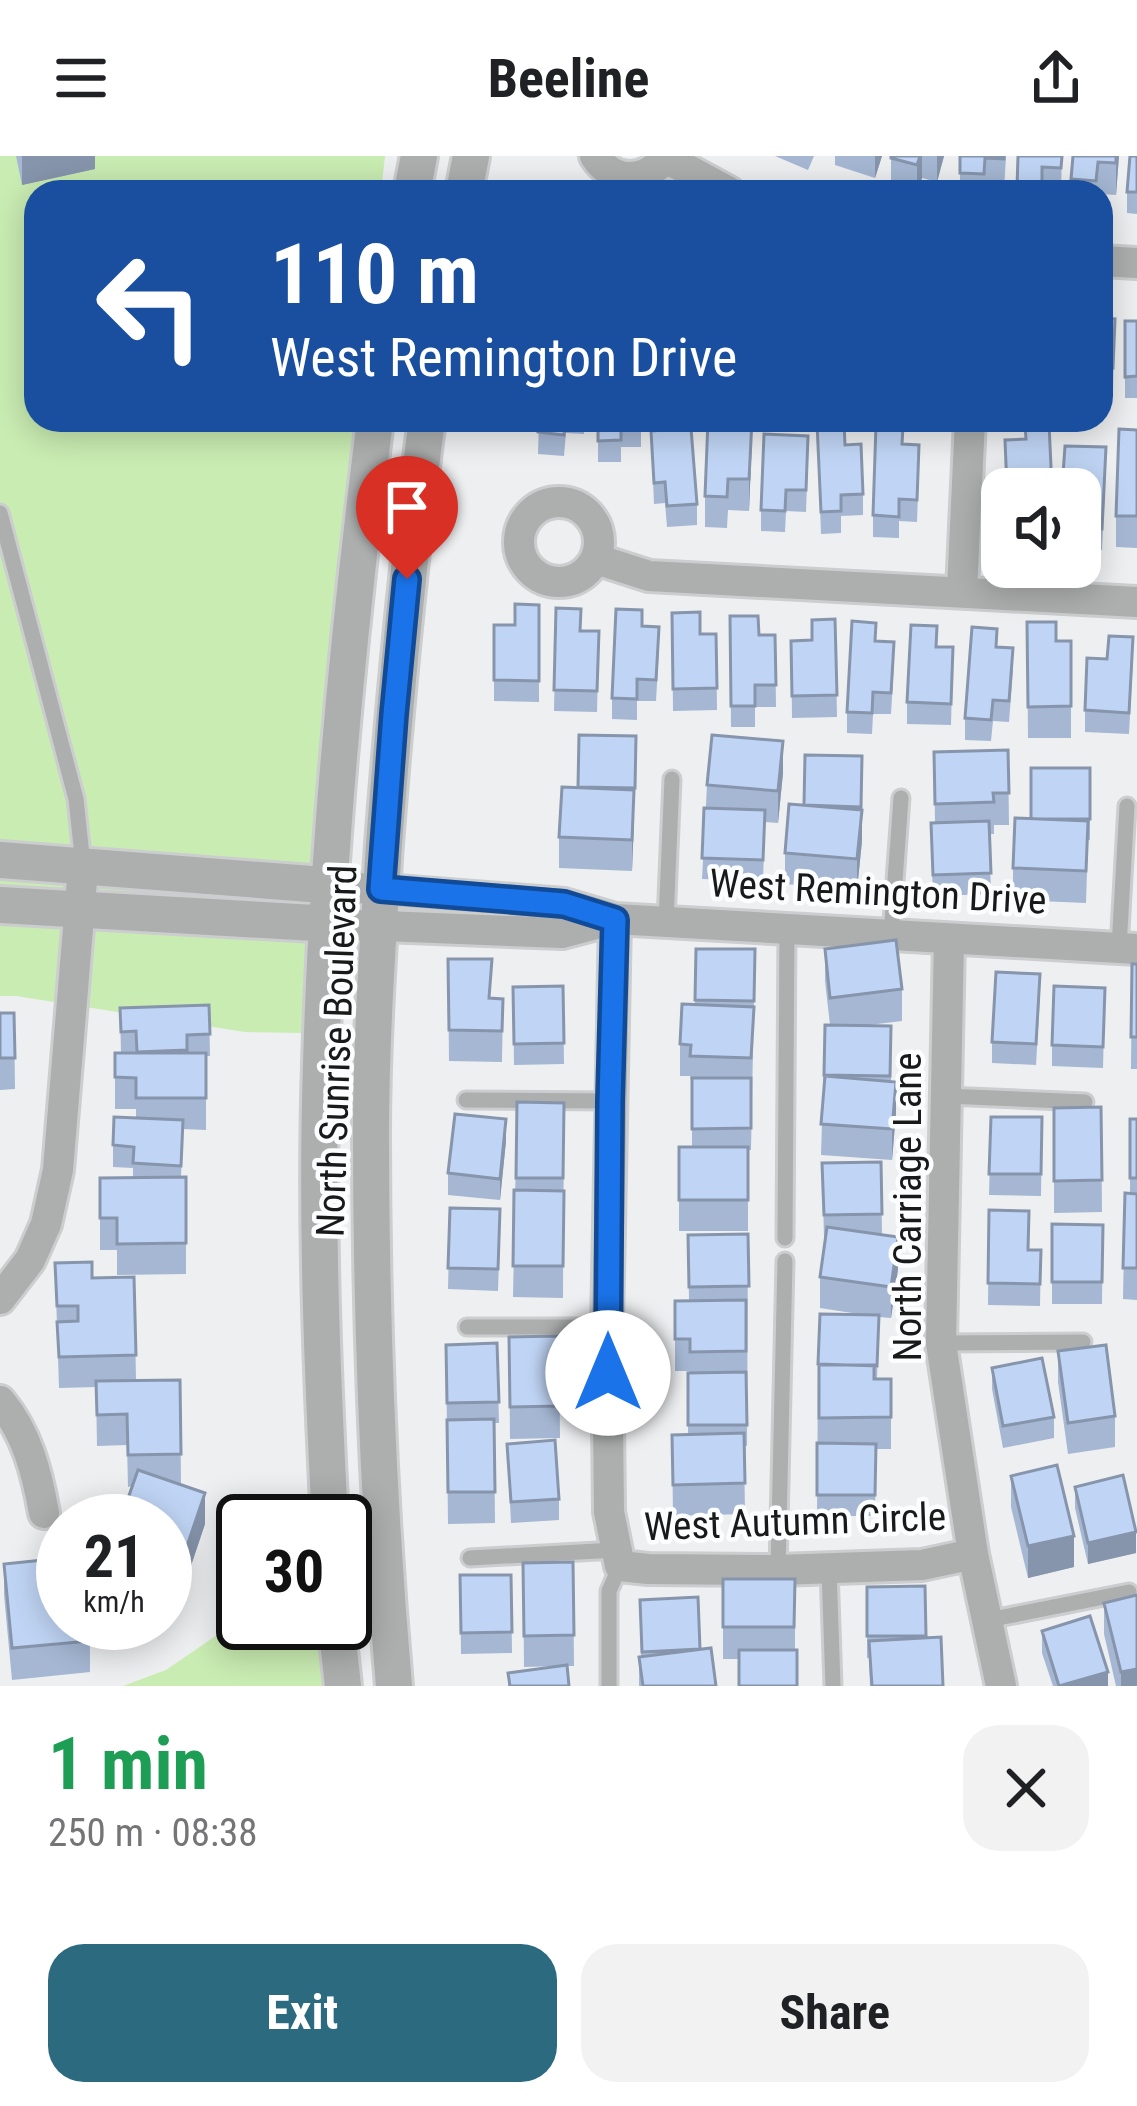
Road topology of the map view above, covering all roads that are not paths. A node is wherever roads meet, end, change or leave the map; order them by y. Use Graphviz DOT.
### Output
graph roads {
  1 [pos="595,156"];
  2 [pos="666,157"];
  3 [pos="707,180"];
  4 [pos="374,432"];
  5 [pos="426,432"];
  6 [pos="969,432"];
  7 [pos="0,513"];
  8 [pos="596,559"];
  9 [pos="962,590"];
  10 [pos="1137,602"];
  11 [pos="672,779"];
  12 [pos="901,797"];
  13 [pos="1127,806"];
  14 [pos="0,860"];
  15 [pos="83,868"];
  16 [pos="0,904"];
  17 [pos="354,906"];
  18 [pos="79,909"];
  19 [pos="615,920"];
  20 [pos="666,922"];
  21 [pos="787,930"];
  22 [pos="891,936"];
  23 [pos="949,939"];
  24 [pos="1128,948"];
  25 [pos="946,1096"];
  26 [pos="466,1100"];
  27 [pos="610,1101"];
  28 [pos="1085,1102"];
  29 [pos="785,1238"];
  30 [pos="785,1262"];
  31 [pos="0,1299"];
  32 [pos="467,1327"];
  33 [pos="607,1328"];
  34 [pos="1083,1342"];
  35 [pos="941,1343"];
  36 [pos="0,1401"];
  37 [pos="40,1494"];
  38 [pos="329,1494"];
  39 [pos="974,1554"];
  40 [pos="470,1558"];
  41 [pos="618,1558"];
  42 [pos="829,1568"];
  43 [pos="778,1570"];
  44 [pos="1129,1592"];
  45 [pos="988,1620"];
  46 [pos="339,1650"];
  47 [pos="343,1686"];
  48 [pos="394,1686"];
  49 [pos="609,1686"];
  50 [pos="833,1686"];
  51 [pos="1001,1686"];
  1 -- 2 [label="street"];
  2 -- 3 [label="street"];
  4 -- 17 [label="street, North Sunrise Boulevard"];
  5 -- 17 [label="street, North Sunrise Boulevard"];
  6 -- 9 [label="street"];
  7 -- 15 [label="lane"];
  8 -- 9 [label="street"];
  9 -- 10 [label="street"];
  11 -- 20 [label="lane"];
  12 -- 22 [label="lane"];
  13 -- 24 [label="lane"];
  14 -- 15 [label="street"];
  15 -- 17 [label="street"];
  15 -- 18 [label="street"];
  16 -- 18 [label="street"];
  17 -- 18 [label="street"];
  17 -- 19 [label="street, West Remington Drive"];
  17 -- 38 [label="street, North Sunrise Boulevard"];
  17 -- 48 [label="street, North Sunrise Boulevard"];
  18 -- 31 [label="street"];
  19 -- 20 [label="street, West Remington Drive"];
  19 -- 27 [label="street"];
  20 -- 21 [label="street, West Remington Drive"];
  21 -- 22 [label="street, West Remington Drive"];
  21 -- 29 [label="lane"];
  22 -- 23 [label="street, West Remington Drive"];
  23 -- 24 [label="street, West Remington Drive"];
  23 -- 25 [label="street, North Carriage Lane"];
  25 -- 28 [label="lane"];
  25 -- 35 [label="street, North Carriage Lane"];
  26 -- 27 [label="lane"];
  27 -- 33 [label="street"];
  30 -- 43 [label="lane"];
  32 -- 33 [label="lane"];
  33 -- 41 [label="street"];
  34 -- 35 [label="lane"];
  35 -- 39 [label="street, North Carriage Lane"];
  36 -- 37 [label="street"];
  39 -- 42 [label="street, West Autumn Circle"];
  39 -- 45 [label="street, North Carriage Lane"];
  40 -- 41 [label="lane"];
  41 -- 43 [label="street, West Autumn Circle"];
  41 -- 49 [label="lane"];
  42 -- 43 [label="street, West Autumn Circle"];
  42 -- 50 [label="lane"];
  44 -- 45 [label="lane"];
  45 -- 51 [label="street, North Carriage Lane"];
  46 -- 47 [label="street"];
}
